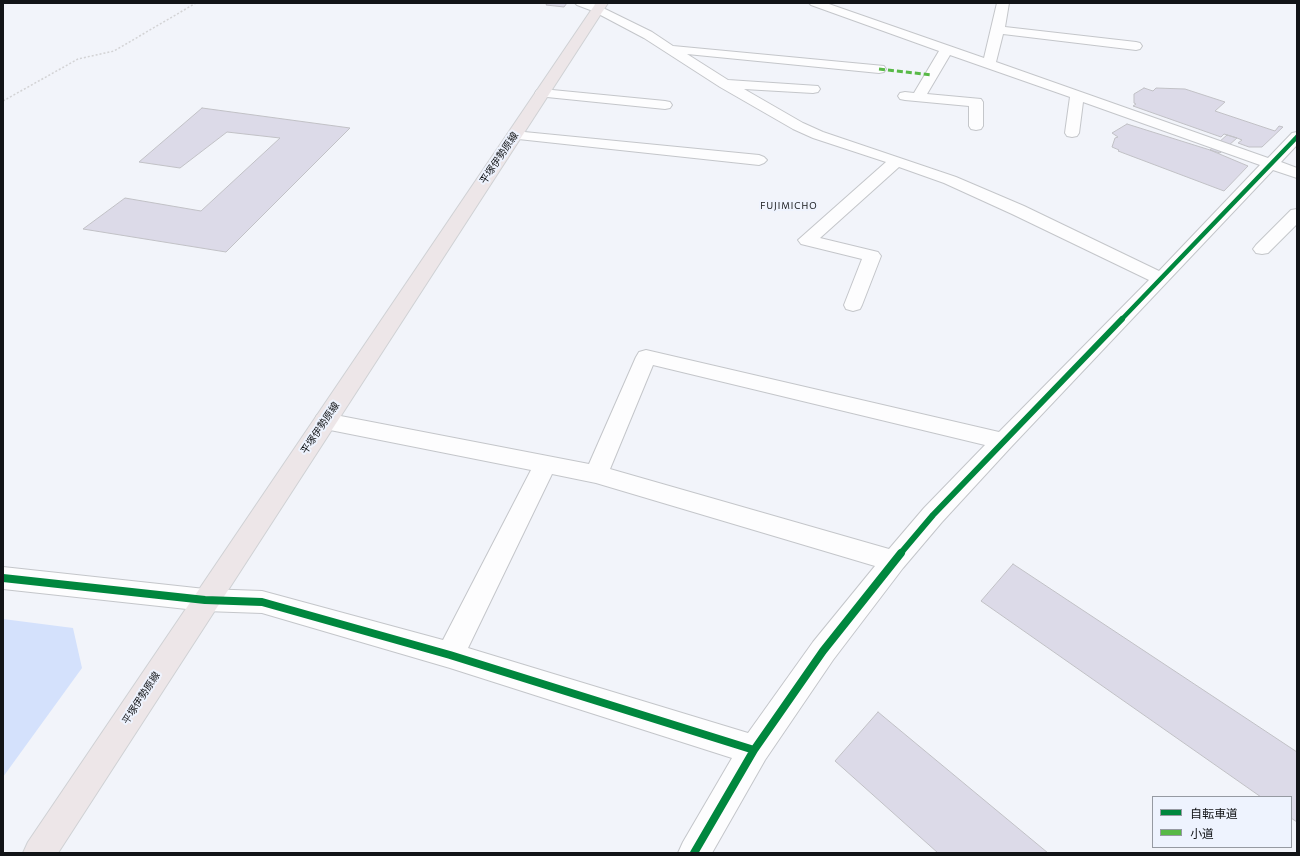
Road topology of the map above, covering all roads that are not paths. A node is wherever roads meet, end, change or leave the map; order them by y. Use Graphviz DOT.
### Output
graph roads {
  1 [pos="815,3"];
  2 [pos="1003,3"];
  3 [pos="593,5"];
  4 [pos="998,30"];
  5 [pos="1136,46"];
  6 [pos="671,49"];
  7 [pos="947,49"];
  8 [pos="990,64"];
  9 [pos="879,69"];
  10 [pos="725,84"];
  11 [pos="813,89"];
  12 [pos="542,93"];
  13 [pos="1077,95"];
  14 [pos="665,105"];
  15 [pos="976,126"];
  16 [pos="1072,133"];
  17 [pos="514,135"];
  18 [pos="1297,136"];
  19 [pos="759,160"];
  20 [pos="897,161"];
  21 [pos="1271,164"];
  22 [pos="1297,173"];
  23 [pos="1297,214"];
  24 [pos="1262,248"];
  25 [pos="1161,279"];
  26 [pos="853,305"];
  27 [pos="325,421"];
  28 [pos="1003,441"];
  29 [pos="546,464"];
  30 [pos="596,474"];
  31 [pos="894,561"];
  32 [pos="3,578"];
  33 [pos="205,600"];
  34 [pos="450,655"];
  35 [pos="754,750"];
  36 [pos="39,853"];
  37 [pos="694,853"];
  1 -- 7 [label="street"];
  2 -- 4 [label="street"];
  3 -- 6 [label="street"];
  3 -- 12 [label="main road, 平塚伊勢原線"];
  4 -- 5 [label="street"];
  4 -- 8 [label="street"];
  6 -- 9 [label="street"];
  6 -- 10 [label="street"];
  7 -- 8 [label="street"];
  7 -- 15 [label="street"];
  8 -- 13 [label="street"];
  10 -- 11 [label="street"];
  10 -- 20 [label="street"];
  12 -- 14 [label="street"];
  12 -- 17 [label="main road, 平塚伊勢原線"];
  13 -- 16 [label="street"];
  13 -- 21 [label="street"];
  17 -- 19 [label="street"];
  17 -- 27 [label="main road, 平塚伊勢原線"];
  18 -- 21 [label="street"];
  20 -- 25 [label="street"];
  20 -- 26 [label="street"];
  21 -- 22 [label="street"];
  21 -- 25 [label="street"];
  23 -- 24 [label="street"];
  25 -- 28 [label="street"];
  27 -- 29 [label="street"];
  27 -- 33 [label="main road, 平塚伊勢原線"];
  28 -- 30 [label="street"];
  28 -- 31 [label="street"];
  29 -- 30 [label="street"];
  29 -- 34 [label="street"];
  30 -- 31 [label="street"];
  31 -- 35 [label="street"];
  32 -- 33 [label="street"];
  33 -- 34 [label="street"];
  33 -- 36 [label="main road, 平塚伊勢原線"];
  34 -- 35 [label="street"];
  35 -- 37 [label="street"];
}
